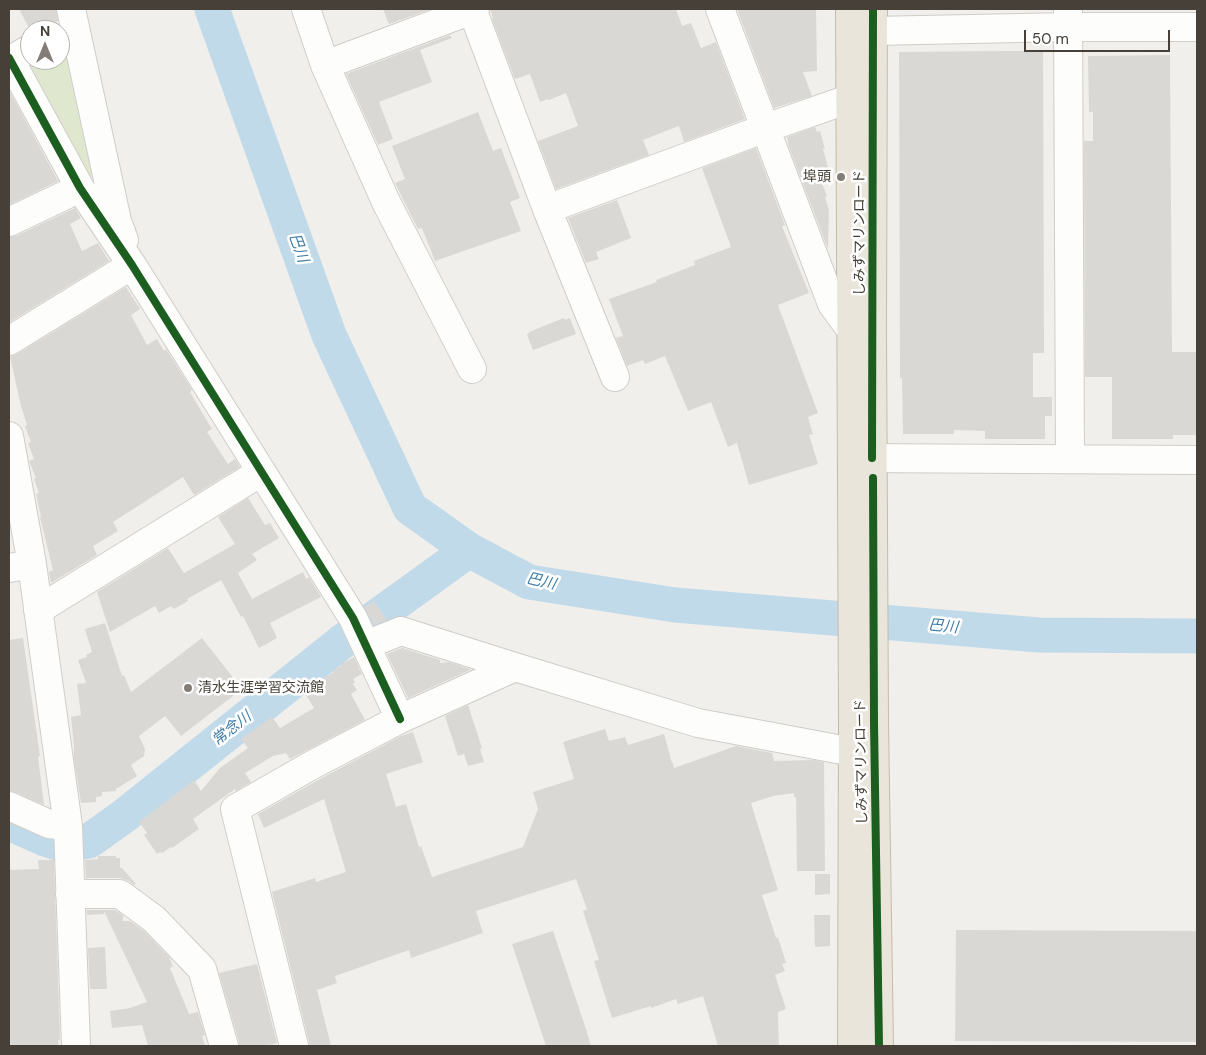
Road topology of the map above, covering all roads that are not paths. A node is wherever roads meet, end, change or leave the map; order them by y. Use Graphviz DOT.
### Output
graph roads {
  1 [pos="306,9"];
  2 [pos="473,9"];
  3 [pos="720,9"];
  4 [pos="850,9"];
  5 [pos="1068,18"];
  6 [pos="873,20"];
  7 [pos="70,26"];
  8 [pos="1197,27"];
  9 [pos="16,56"];
  10 [pos="325,65"];
  11 [pos="861,95"];
  12 [pos="766,128"];
  13 [pos="80,188"];
  14 [pos="547,209"];
  15 [pos="9,222"];
  16 [pos="132,265"];
  17 [pos="862,330"];
  18 [pos="9,341"];
  19 [pos="472,369"];
  20 [pos="615,377"];
  21 [pos="9,436"];
  22 [pos="1070,459"];
  23 [pos="1197,460"];
  24 [pos="863,468"];
  25 [pos="261,472"];
  26 [pos="20,566"];
  27 [pos="38,610"];
  28 [pos="366,645"];
  29 [pos="514,667"];
  30 [pos="400,719"];
  31 [pos="863,723"];
  32 [pos="853,752"];
  33 [pos="9,806"];
  34 [pos="68,826"];
  35 [pos="70,894"];
  36 [pos="76,1046"];
  37 [pos="224,1046"];
  38 [pos="294,1046"];
  39 [pos="852,1046"];
  40 [pos="879,1046"];
  1 -- 10 [label="street"];
  2 -- 10 [label="street"];
  2 -- 14 [label="street"];
  3 -- 12 [label="street"];
  4 -- 11 [label="highway, しみずマリンロード"];
  5 -- 6 [label="street"];
  5 -- 8 [label="street"];
  5 -- 22 [label="street"];
  6 -- 11 [label="highway, しみずマリンロード"];
  7 -- 16 [label="street"];
  9 -- 13 [label="street"];
  10 -- 19 [label="street"];
  11 -- 12 [label="street"];
  11 -- 17 [label="highway, しみずマリンロード"];
  12 -- 14 [label="street"];
  12 -- 17 [label="street"];
  13 -- 15 [label="street"];
  13 -- 16 [label="street"];
  14 -- 20 [label="street"];
  16 -- 18 [label="street"];
  16 -- 25 [label="street"];
  17 -- 24 [label="highway, しみずマリンロード"];
  21 -- 26 [label="street"];
  22 -- 23 [label="street"];
  22 -- 24 [label="street"];
  24 -- 31 [label="highway, しみずマリンロード"];
  25 -- 27 [label="street"];
  25 -- 28 [label="street"];
  26 -- 27 [label="street"];
  27 -- 34 [label="street"];
  28 -- 29 [label="street"];
  28 -- 30 [label="street"];
  29 -- 30 [label="street"];
  29 -- 32 [label="street"];
  30 -- 38 [label="street"];
  31 -- 32 [label="highway, しみずマリンロード"];
  31 -- 40 [label="highway, しみずマリンロード"];
  32 -- 39 [label="highway, しみずマリンロード"];
  33 -- 34 [label="street"];
  34 -- 35 [label="street"];
  35 -- 36 [label="street"];
  35 -- 37 [label="street"];
}
